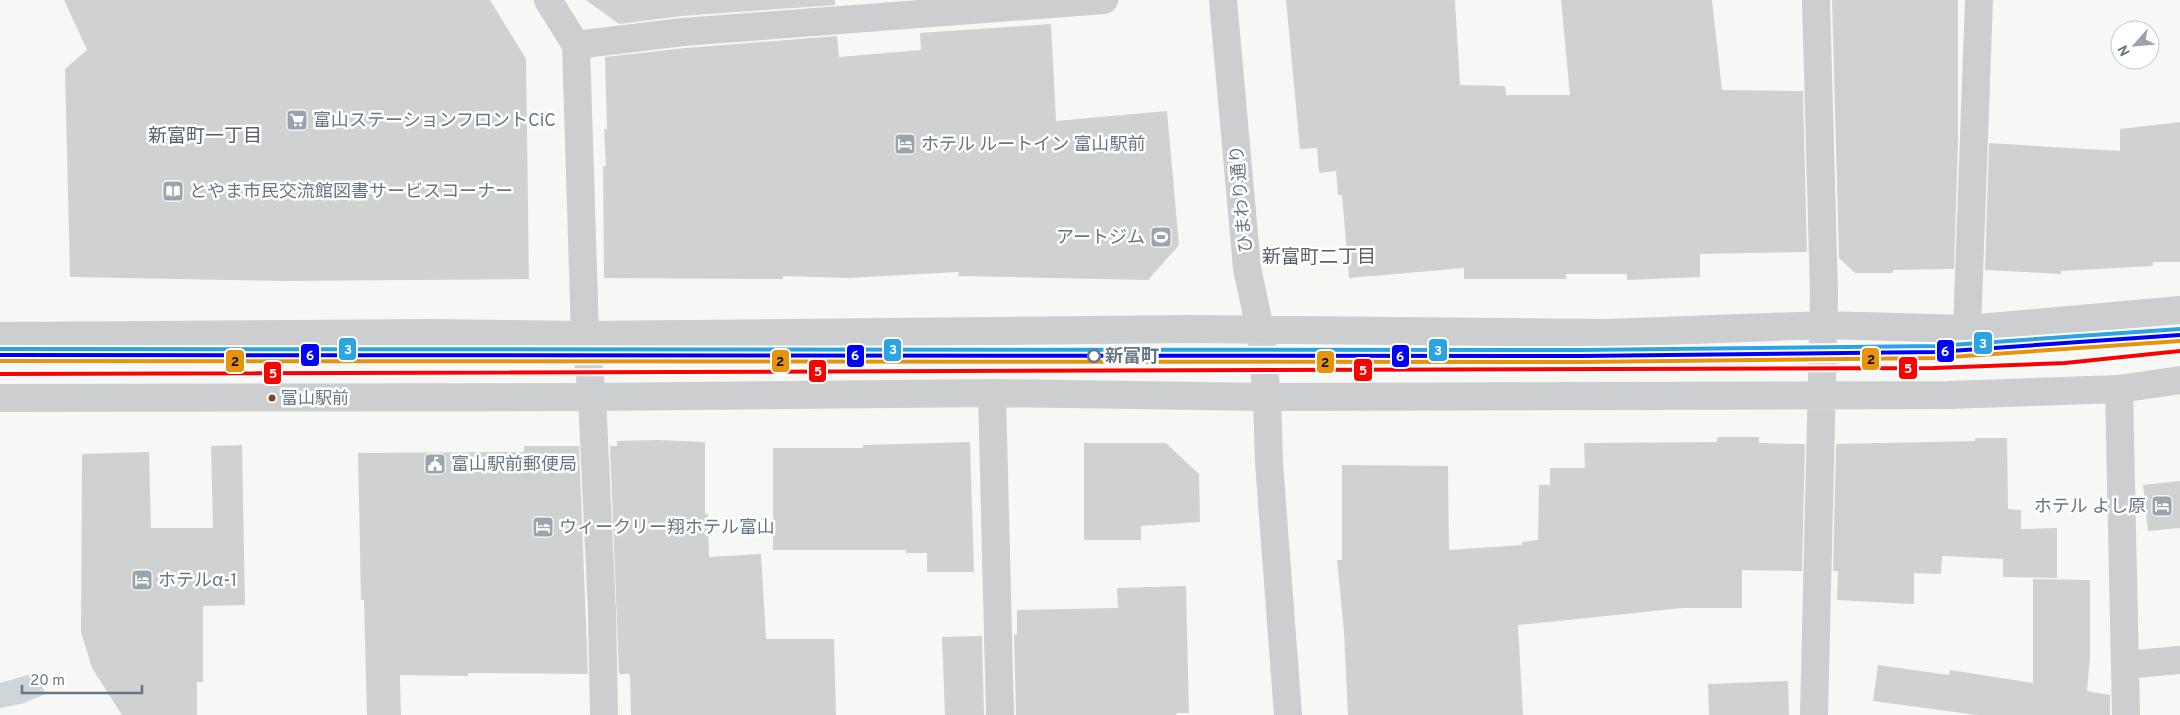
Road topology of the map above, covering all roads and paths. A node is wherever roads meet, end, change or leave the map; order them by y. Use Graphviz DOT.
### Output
graph roads {
  1 [pos="548,0"];
  2 [pos="1104,0"];
  3 [pos="1223,0"];
  4 [pos="1816,0"];
  5 [pos="1979,0"];
  6 [pos="859,8"];
  7 [pos="576,45"];
  8 [pos="2180,310"];
  9 [pos="1824,326"];
  10 [pos="1260,329"];
  11 [pos="1967,330"];
  12 [pos="585,335"];
  13 [pos="0,336"];
  14 [pos="2180,380"];
  15 [pos="2119,389"];
  16 [pos="992,394"];
  17 [pos="1822,396"];
  18 [pos="592,397"];
  19 [pos="0,398"];
  20 [pos="1267,398"];
  21 [pos="2180,660"];
  22 [pos="2125,666"];
  23 [pos="604,715"];
  24 [pos="1000,715"];
  25 [pos="1288,715"];
  26 [pos="1814,715"];
  27 [pos="2126,715"];
  1 -- 7 [label="street"];
  2 -- 6 [label="street"];
  3 -- 10 [label="street, ひまわり通り"];
  4 -- 9 [label="street"];
  5 -- 11 [label="street"];
  6 -- 7 [label="street"];
  7 -- 12 [label="street"];
  8 -- 11 [label="street"];
  9 -- 10 [label="street"];
  9 -- 11 [label="street"];
  9 -- 17 [label="street"];
  10 -- 12 [label="street"];
  10 -- 20 [label="street, ひまわり通り"];
  12 -- 13 [label="street"];
  12 -- 18 [label="street"];
  14 -- 15 [label="street"];
  15 -- 17 [label="street"];
  15 -- 22 [label="street"];
  16 -- 18 [label="street"];
  16 -- 20 [label="street"];
  16 -- 24 [label="street"];
  17 -- 20 [label="street"];
  17 -- 26 [label="street"];
  18 -- 19 [label="street"];
  18 -- 23 [label="street"];
  20 -- 25 [label="street, ひまわり通り"];
  21 -- 22 [label="street"];
  22 -- 27 [label="street"];
}
